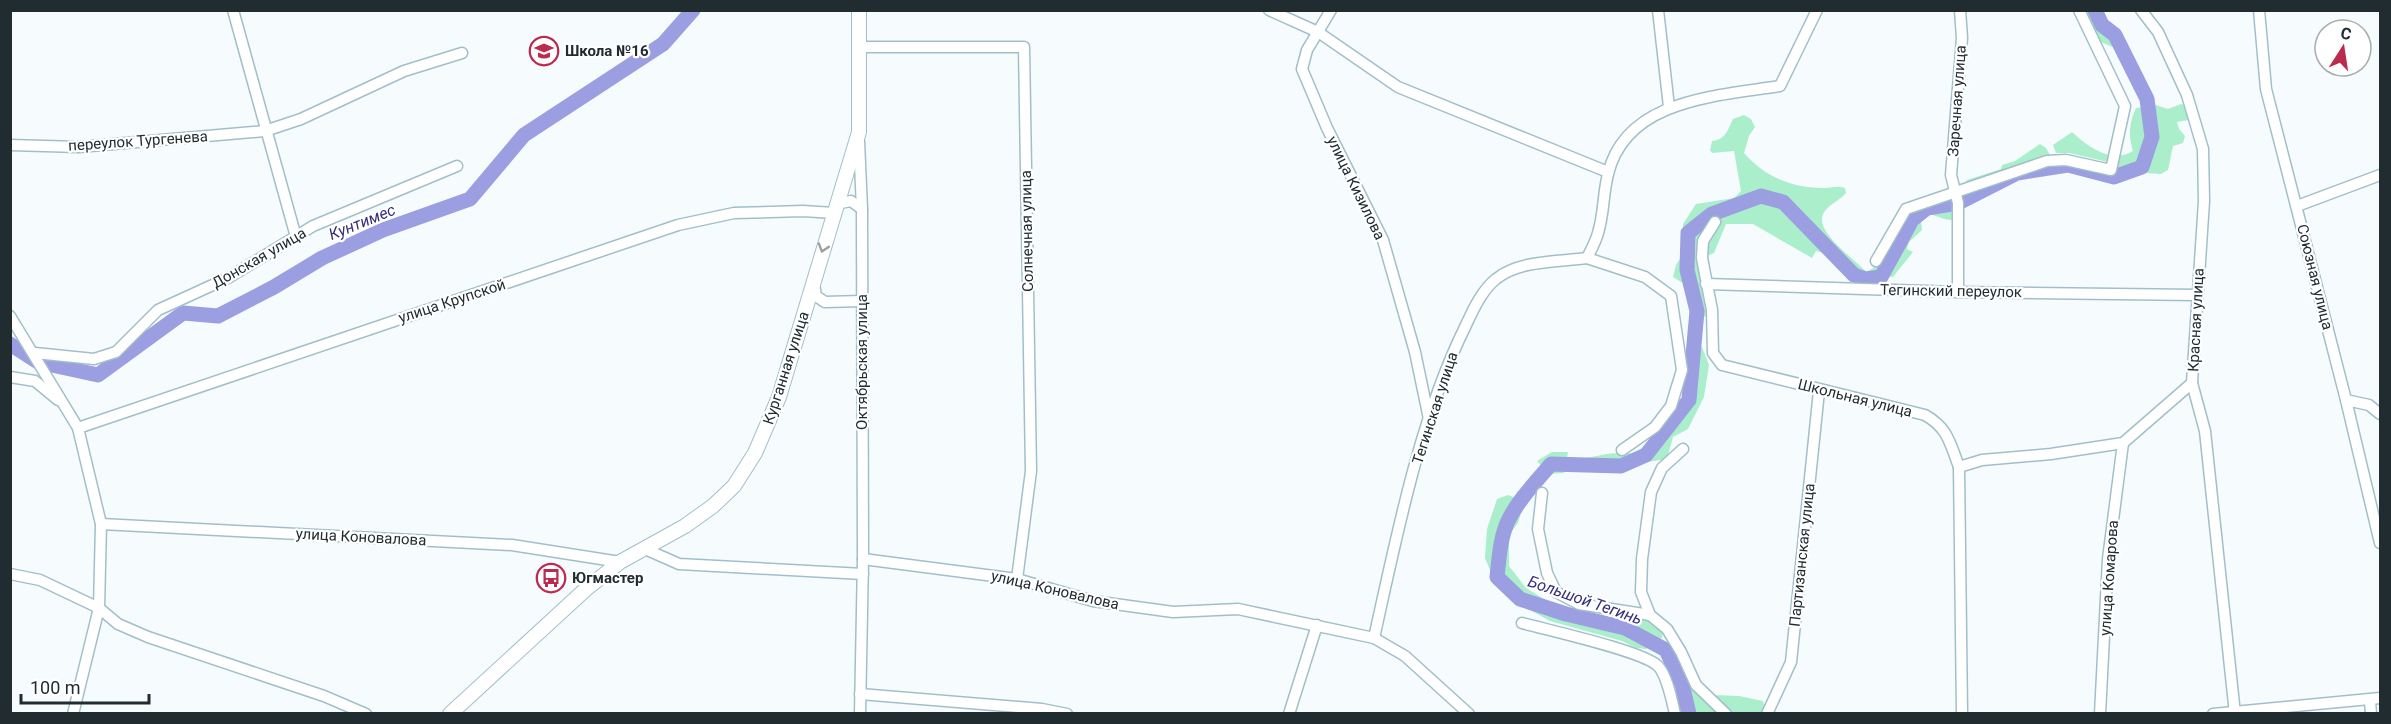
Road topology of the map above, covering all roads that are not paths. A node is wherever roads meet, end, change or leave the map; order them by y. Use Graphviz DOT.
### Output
graph roads {
  1 [pos="233,10"];
  2 [pos="859,10"];
  3 [pos="1269,10"];
  4 [pos="1331,10"];
  5 [pos="1658,10"];
  6 [pos="1817,10"];
  7 [pos="1960,10"];
  8 [pos="2079,10"];
  9 [pos="2141,10"];
  10 [pos="2259,10"];
  11 [pos="1318,32"];
  12 [pos="859,47"];
  13 [pos="462,53"];
  14 [pos="1669,107"];
  15 [pos="265,131"];
  16 [pos="859,132"];
  17 [pos="10,146"];
  18 [pos="457,166"];
  19 [pos="1608,172"];
  20 [pos="2380,175"];
  21 [pos="1955,191"];
  22 [pos="2297,206"];
  23 [pos="835,208"];
  24 [pos="862,209"];
  25 [pos="1715,222"];
  26 [pos="296,237"];
  27 [pos="1587,258"];
  28 [pos="1876,261"];
  29 [pos="815,274"];
  30 [pos="1706,284"];
  31 [pos="1959,292"];
  32 [pos="2197,295"];
  33 [pos="862,301"];
  34 [pos="825,302"];
  35 [pos="10,316"];
  36 [pos="800,329"];
  37 [pos="35,352"];
  38 [pos="10,377"];
  39 [pos="2192,383"];
  40 [pos="1819,391"];
  41 [pos="2346,400"];
  42 [pos="65,406"];
  43 [pos="2380,414"];
  44 [pos="1429,420"];
  45 [pos="78,428"];
  46 [pos="2123,443"];
  47 [pos="1683,449"];
  48 [pos="1622,450"];
  49 [pos="1959,467"];
  50 [pos="1542,493"];
  51 [pos="101,524"];
  52 [pos="2380,543"];
  53 [pos="645,549"];
  54 [pos="863,559"];
  55 [pos="620,562"];
  56 [pos="10,574"];
  57 [pos="863,574"];
  58 [pos="1017,579"];
  59 [pos="99,608"];
  60 [pos="1650,615"];
  61 [pos="1522,623"];
  62 [pos="1317,625"];
  63 [pos="1374,638"];
  64 [pos="860,694"];
  65 [pos="2375,699"];
  66 [pos="1042,711"];
  67 [pos="2235,712"];
  68 [pos="73,714"];
  69 [pos="366,714"];
  70 [pos="450,714"];
  71 [pos="860,714"];
  72 [pos="1067,714"];
  73 [pos="1289,714"];
  74 [pos="1469,714"];
  75 [pos="1675,714"];
  76 [pos="1726,714"];
  77 [pos="1767,714"];
  78 [pos="1962,714"];
  79 [pos="2100,714"];
  80 [pos="2213,714"];
  81 [pos="2371,714"];
  1 -- 15 [label="street"];
  2 -- 12 [label="main road, Октябрьская улица"];
  3 -- 11 [label="street"];
  4 -- 11 [label="street, улица Кизилова"];
  5 -- 14 [label="street"];
  6 -- 14 [label="street"];
  7 -- 21 [label="street, Заречная улица"];
  8 -- 21 [label="street"];
  9 -- 32 [label="street, Красная улица"];
  10 -- 22 [label="street, Союзная улица"];
  11 -- 19 [label="street"];
  11 -- 44 [label="street, улица Кизилова"];
  12 -- 16 [label="main road, Октябрьская улица"];
  12 -- 58 [label="street, Солнечная улица"];
  13 -- 15 [label="street, переулок Тургенева"];
  14 -- 19 [label="street"];
  15 -- 17 [label="street, переулок Тургенева"];
  15 -- 26 [label="street"];
  16 -- 23 [label="main road, Курганная улица"];
  16 -- 24 [label="street, Октябрьская улица"];
  18 -- 26 [label="street, Донская улица"];
  19 -- 27 [label="street"];
  20 -- 22 [label="street"];
  21 -- 28 [label="street"];
  21 -- 31 [label="street, Заречная улица"];
  22 -- 41 [label="street, Союзная улица"];
  23 -- 24 [label="street, улица Крупской"];
  23 -- 29 [label="main road, Курганная улица, one-way"];
  23 -- 45 [label="street, улица Крупской"];
  24 -- 33 [label="street, Октябрьская улица"];
  25 -- 30 [label="street"];
  26 -- 37 [label="street, Донская улица"];
  27 -- 44 [label="street, Тегинская улица"];
  27 -- 48 [label="street, Тегинская улица"];
  29 -- 34 [label="street, Курганная улица"];
  29 -- 36 [label="main road, Курганная улица"];
  30 -- 31 [label="street, Тегинский переулок"];
  30 -- 40 [label="street, Школьная улица"];
  31 -- 32 [label="street, Тегинский переулок"];
  32 -- 39 [label="street, Красная улица"];
  33 -- 34 [label="street, Курганная улица"];
  33 -- 54 [label="street, Октябрьская улица"];
  34 -- 36 [label="street"];
  35 -- 37 [label="street"];
  36 -- 53 [label="main road, Курганная улица"];
  37 -- 42 [label="street"];
  38 -- 42 [label="street"];
  39 -- 46 [label="street"];
  39 -- 67 [label="street, Красная улица"];
  40 -- 49 [label="street, Школьная улица"];
  40 -- 77 [label="street, Партизанская улица"];
  41 -- 43 [label="street"];
  41 -- 52 [label="street, Союзная улица"];
  42 -- 45 [label="street"];
  44 -- 63 [label="street, Тегинская улица"];
  45 -- 51 [label="street"];
  46 -- 49 [label="street"];
  46 -- 79 [label="street, улица Комарова"];
  47 -- 60 [label="street"];
  49 -- 78 [label="street, Школьная улица"];
  50 -- 60 [label="street"];
  51 -- 55 [label="street, улица Коновалова"];
  51 -- 59 [label="street"];
  53 -- 55 [label="main road, Курганная улица"];
  53 -- 57 [label="street"];
  54 -- 57 [label="street, Октябрьская улица"];
  54 -- 58 [label="street, улица Коновалова"];
  55 -- 70 [label="main road, Курганная улица"];
  56 -- 59 [label="street"];
  57 -- 64 [label="street, Октябрьская улица"];
  58 -- 62 [label="street, улица Коновалова"];
  59 -- 68 [label="street"];
  59 -- 69 [label="street"];
  60 -- 76 [label="street"];
  61 -- 75 [label="street"];
  62 -- 63 [label="street, улица Коновалова"];
  62 -- 73 [label="street"];
  63 -- 74 [label="street, улица Коновалова"];
  64 -- 66 [label="street"];
  64 -- 71 [label="street, Октябрьская улица"];
  65 -- 67 [label="street"];
  65 -- 81 [label="street"];
  66 -- 72 [label="street"];
  67 -- 80 [label="street"];
}
